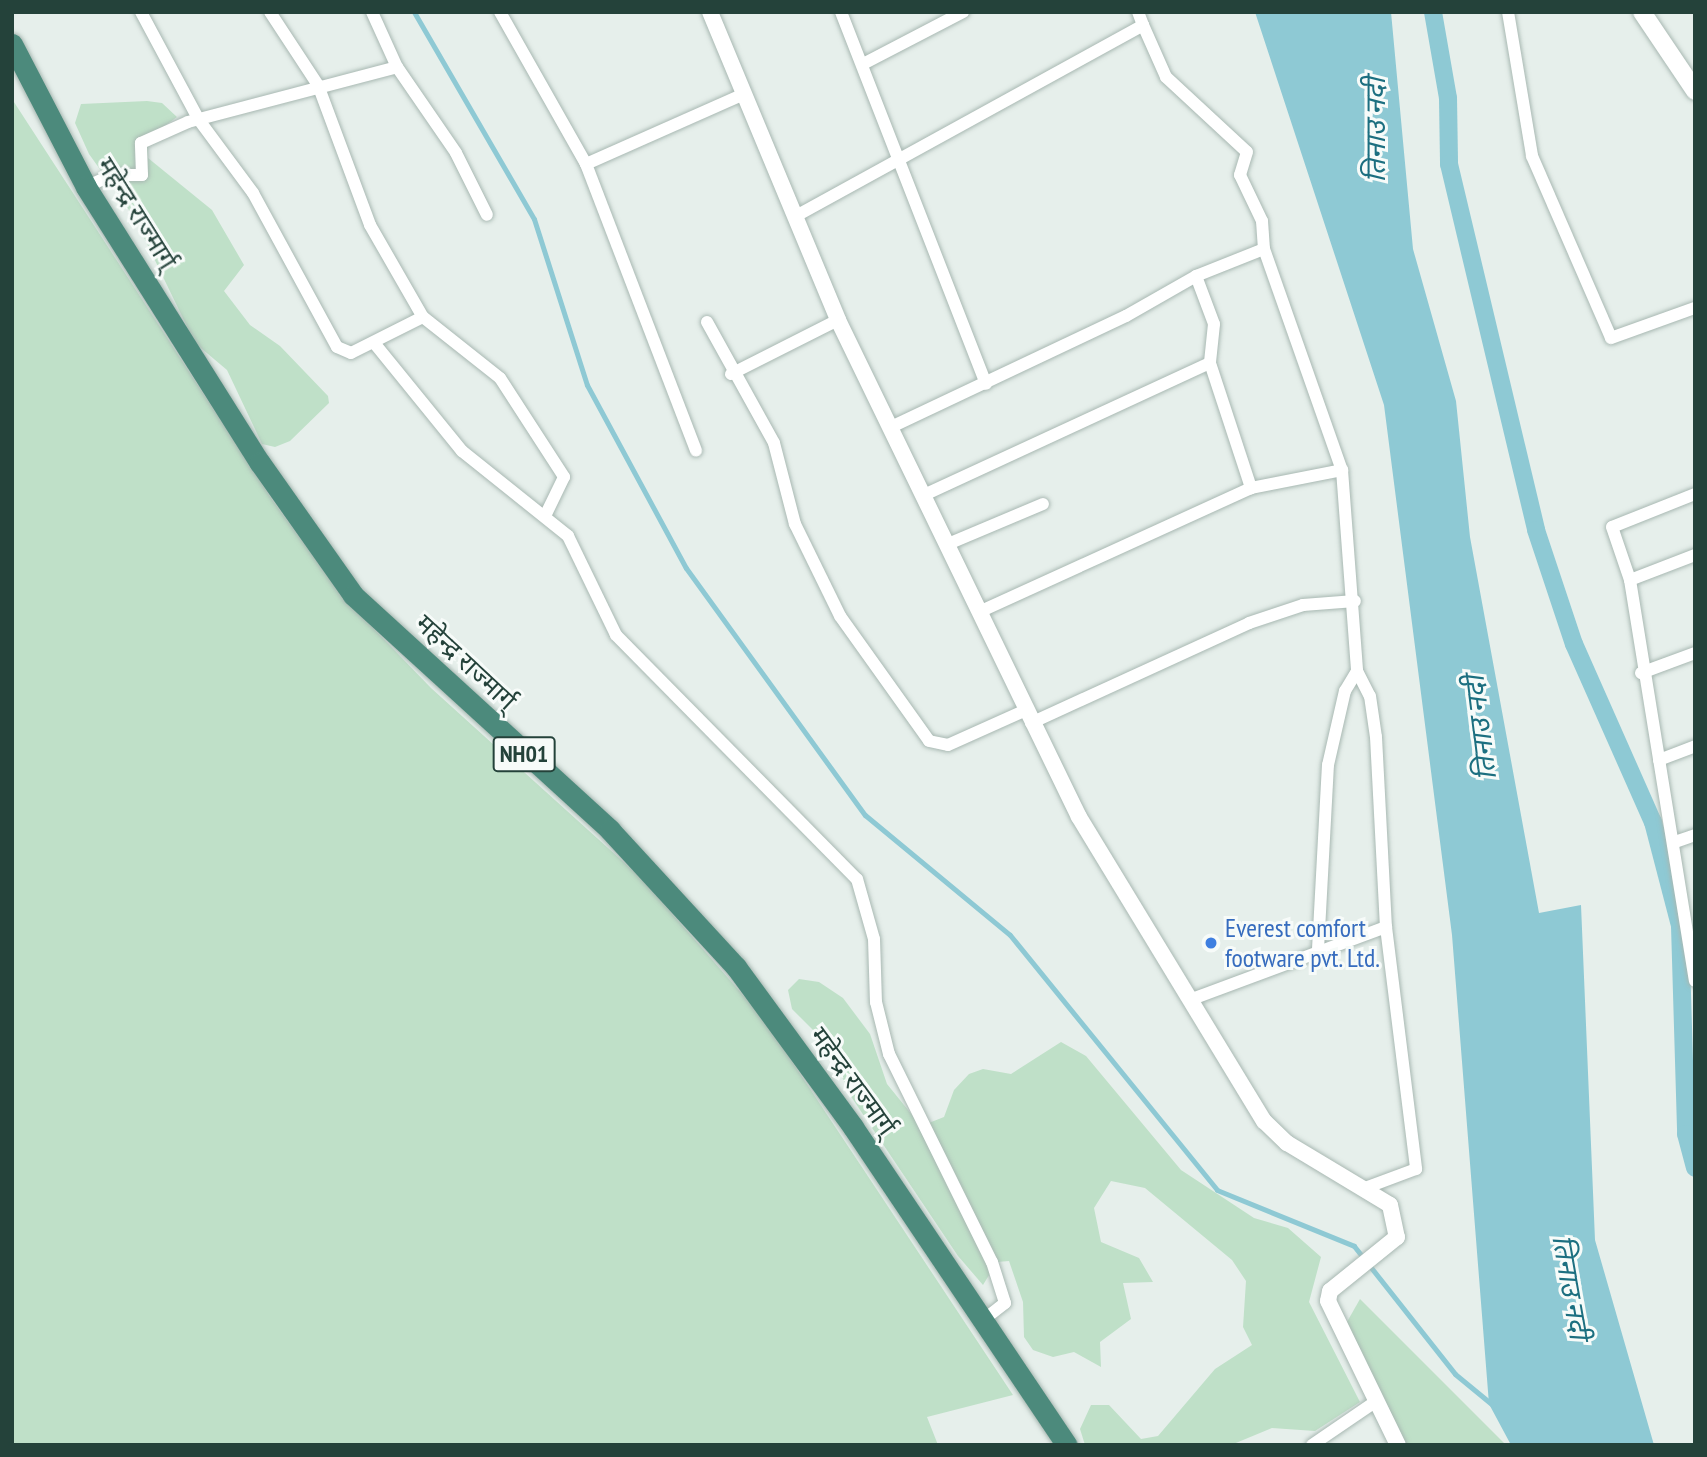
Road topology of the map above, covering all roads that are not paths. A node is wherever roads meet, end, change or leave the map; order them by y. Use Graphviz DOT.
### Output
graph roads {
  1 [pos="141,12"];
  2 [pos="270,12"];
  3 [pos="372,12"];
  4 [pos="500,12"];
  5 [pos="710,12"];
  6 [pos="841,12"];
  7 [pos="963,12"];
  8 [pos="1138,12"];
  9 [pos="1508,12"];
  10 [pos="1642,12"];
  11 [pos="1143,25"];
  12 [pos="12,44"];
  13 [pos="863,64"];
  14 [pos="397,67"];
  15 [pos="318,85"];
  16 [pos="1695,91"];
  17 [pos="744,94"];
  18 [pos="199,120"];
  19 [pos="899,160"];
  20 [pos="586,164"];
  21 [pos="86,187"];
  22 [pos="487,215"];
  23 [pos="796,216"];
  24 [pos="1264,248"];
  25 [pos="1196,276"];
  26 [pos="1695,308"];
  27 [pos="423,317"];
  28 [pos="838,320"];
  29 [pos="706,322"];
  30 [pos="375,344"];
  31 [pos="1210,363"];
  32 [pos="732,374"];
  33 [pos="986,383"];
  34 [pos="889,428"];
  35 [pos="696,451"];
  36 [pos="1342,470"];
  37 [pos="1251,488"];
  38 [pos="1695,494"];
  39 [pos="924,495"];
  40 [pos="1043,504"];
  41 [pos="546,514"];
  42 [pos="948,544"];
  43 [pos="1695,555"];
  44 [pos="1630,580"];
  45 [pos="1355,601"];
  46 [pos="979,612"];
  47 [pos="1695,653"];
  48 [pos="1357,671"];
  49 [pos="1641,673"];
  50 [pos="1029,716"];
  51 [pos="1695,746"];
  52 [pos="1660,760"];
  53 [pos="1695,835"];
  54 [pos="1675,842"];
  55 [pos="1386,927"];
  56 [pos="1693,936"];
  57 [pos="1318,948"];
  58 [pos="1695,981"];
  59 [pos="1192,999"];
  60 [pos="1365,1188"];
  61 [pos="982,1321"];
  62 [pos="1376,1402"];
  63 [pos="1067,1445"];
  64 [pos="1312,1445"];
  65 [pos="1398,1445"];
  1 -- 18 [label="street"];
  2 -- 15 [label="street"];
  3 -- 14 [label="street"];
  4 -- 20 [label="street"];
  5 -- 17 [label="street"];
  6 -- 13 [label="street"];
  7 -- 13 [label="street"];
  8 -- 11 [label="street"];
  9 -- 26 [label="street"];
  10 -- 16 [label="main road"];
  11 -- 19 [label="street"];
  11 -- 24 [label="street"];
  12 -- 21 [label="highway, महेन्द्र राज्मार्ग् / NH01"];
  13 -- 19 [label="street"];
  14 -- 15 [label="street"];
  14 -- 22 [label="street"];
  15 -- 18 [label="street"];
  15 -- 27 [label="street"];
  17 -- 20 [label="street"];
  17 -- 23 [label="street"];
  18 -- 21 [label="street"];
  18 -- 30 [label="street"];
  19 -- 23 [label="street"];
  19 -- 33 [label="street"];
  20 -- 35 [label="street"];
  21 -- 61 [label="highway, महेन्द्र राज्मार्ग् / NH01"];
  23 -- 28 [label="street"];
  24 -- 25 [label="street"];
  24 -- 36 [label="street"];
  25 -- 31 [label="street"];
  25 -- 33 [label="street"];
  27 -- 30 [label="street"];
  27 -- 41 [label="street"];
  28 -- 32 [label="street"];
  28 -- 34 [label="street"];
  29 -- 32 [label="street"];
  30 -- 41 [label="street"];
  31 -- 37 [label="street"];
  31 -- 39 [label="street"];
  32 -- 50 [label="street"];
  33 -- 34 [label="street"];
  34 -- 39 [label="street"];
  36 -- 37 [label="street"];
  36 -- 45 [label="street"];
  37 -- 46 [label="street"];
  38 -- 44 [label="street"];
  39 -- 42 [label="street"];
  40 -- 42 [label="street"];
  41 -- 61 [label="street"];
  42 -- 46 [label="street"];
  43 -- 44 [label="street"];
  44 -- 49 [label="street"];
  45 -- 48 [label="street"];
  45 -- 50 [label="street"];
  46 -- 50 [label="street"];
  47 -- 49 [label="street"];
  48 -- 55 [label="street"];
  48 -- 57 [label="street"];
  49 -- 52 [label="street"];
  50 -- 59 [label="street"];
  51 -- 52 [label="street"];
  52 -- 54 [label="street"];
  53 -- 54 [label="street"];
  54 -- 56 [label="street"];
  55 -- 57 [label="street"];
  55 -- 60 [label="street"];
  56 -- 58 [label="street"];
  57 -- 59 [label="street"];
  59 -- 60 [label="street"];
  60 -- 62 [label="street"];
  61 -- 63 [label="highway, महेन्द्र राज्मार्ग् / NH01"];
  62 -- 64 [label="street"];
  62 -- 65 [label="street"];
}
